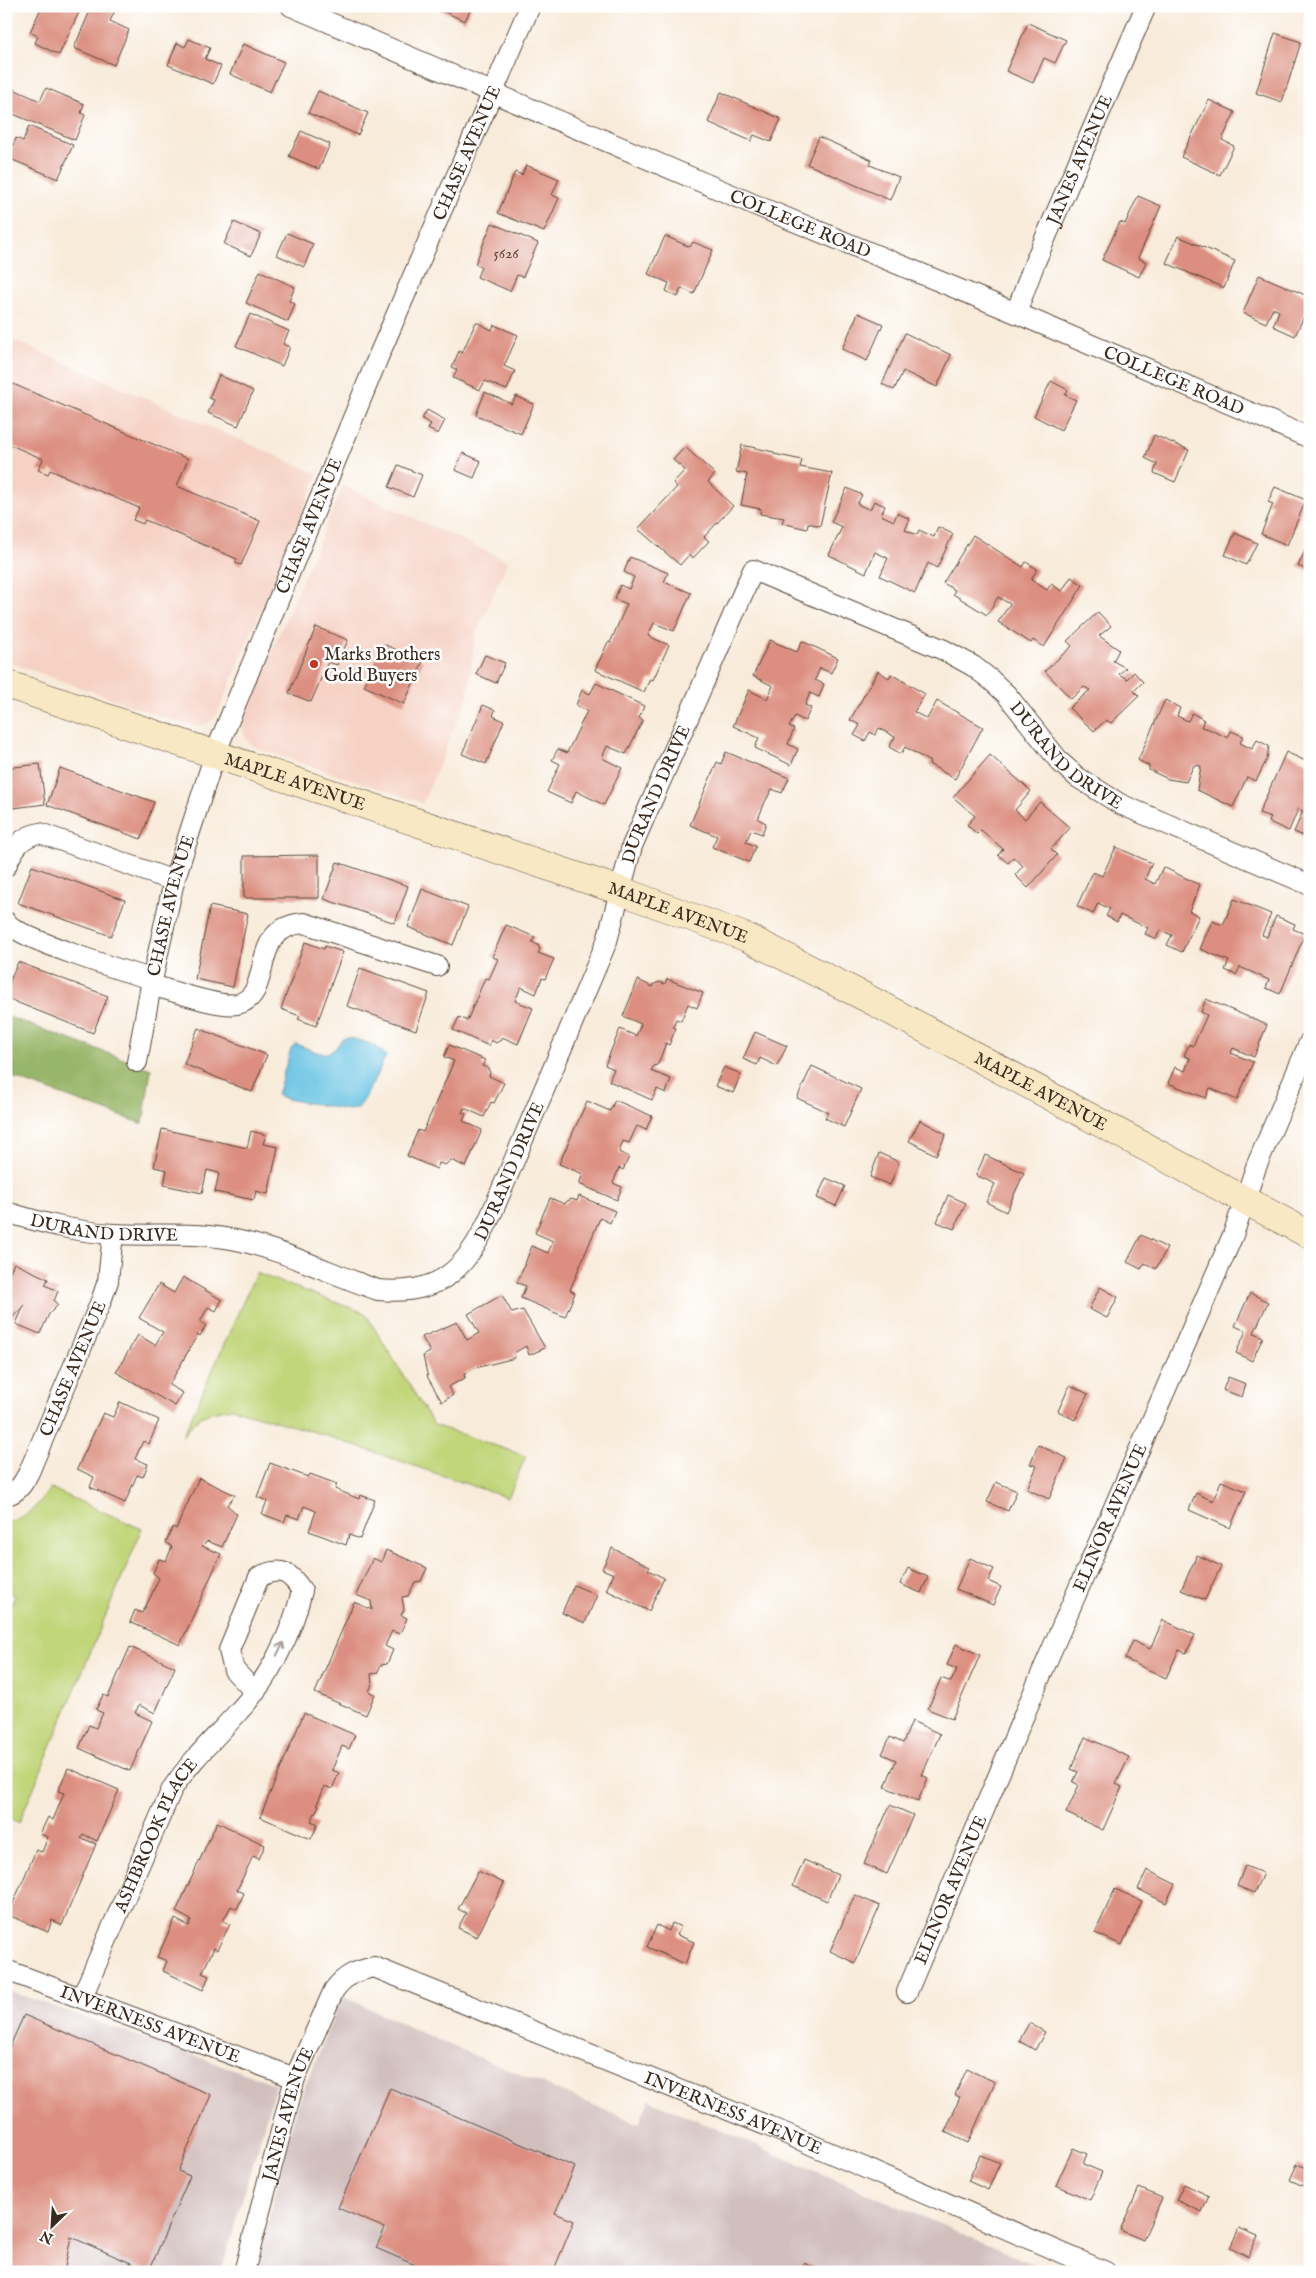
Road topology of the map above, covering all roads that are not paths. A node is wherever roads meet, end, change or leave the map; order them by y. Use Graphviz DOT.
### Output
graph roads {
  1 [pos="291,6"];
  2 [pos="530,6"];
  3 [pos="1146,6"];
  4 [pos="494,93"];
  5 [pos="1016,313"];
  6 [pos="1310,438"];
  7 [pos="6,684"];
  8 [pos="216,754"];
  9 [pos="6,866"];
  10 [pos="174,881"];
  11 [pos="1310,885"];
  12 [pos="621,891"];
  13 [pos="6,922"];
  14 [pos="437,966"];
  15 [pos="151,982"];
  16 [pos="1310,1041"];
  17 [pos="137,1062"];
  18 [pos="1244,1200"];
  19 [pos="6,1212"];
  20 [pos="113,1234"];
  21 [pos="1310,1235"];
  22 [pos="9,1495"];
  23 [pos="254,1691"];
  24 [pos="6,1970"];
  25 [pos="356,1971"];
  26 [pos="907,1992"];
  27 [pos="82,1997"];
  28 [pos="295,2078"];
  29 [pos="244,2272"];
  30 [pos="1106,2272"];
  1 -- 4 [label="street, COLLEGE ROAD"];
  2 -- 4 [label="street, CHASE AVENUE"];
  3 -- 5 [label="street, JANES AVENUE"];
  4 -- 5 [label="street, COLLEGE ROAD"];
  4 -- 8 [label="street, CHASE AVENUE"];
  5 -- 6 [label="street, COLLEGE ROAD"];
  7 -- 8 [label="main road, MAPLE AVENUE"];
  8 -- 10 [label="street, CHASE AVENUE"];
  8 -- 12 [label="main road, MAPLE AVENUE"];
  9 -- 10 [label="street"];
  10 -- 15 [label="street, CHASE AVENUE"];
  11 -- 12 [label="street, DURAND DRIVE"];
  12 -- 18 [label="main road, MAPLE AVENUE"];
  12 -- 20 [label="street, DURAND DRIVE"];
  13 -- 15 [label="street"];
  14 -- 15 [label="street"];
  15 -- 17 [label="street, CHASE AVENUE"];
  16 -- 18 [label="street, ELINOR AVENUE"];
  18 -- 21 [label="main road, MAPLE AVENUE"];
  18 -- 26 [label="street, ELINOR AVENUE"];
  19 -- 20 [label="street, DURAND DRIVE"];
  20 -- 22 [label="street, CHASE AVENUE"];
  23 -- 23 [label="street, ASHBROOK PLACE, one-way"];
  23 -- 27 [label="street, ASHBROOK PLACE"];
  24 -- 27 [label="street, INVERNESS AVENUE"];
  25 -- 28 [label="street, JANES AVENUE"];
  25 -- 30 [label="street, INVERNESS AVENUE"];
  27 -- 28 [label="street, INVERNESS AVENUE"];
  28 -- 29 [label="street, JANES AVENUE"];
}
